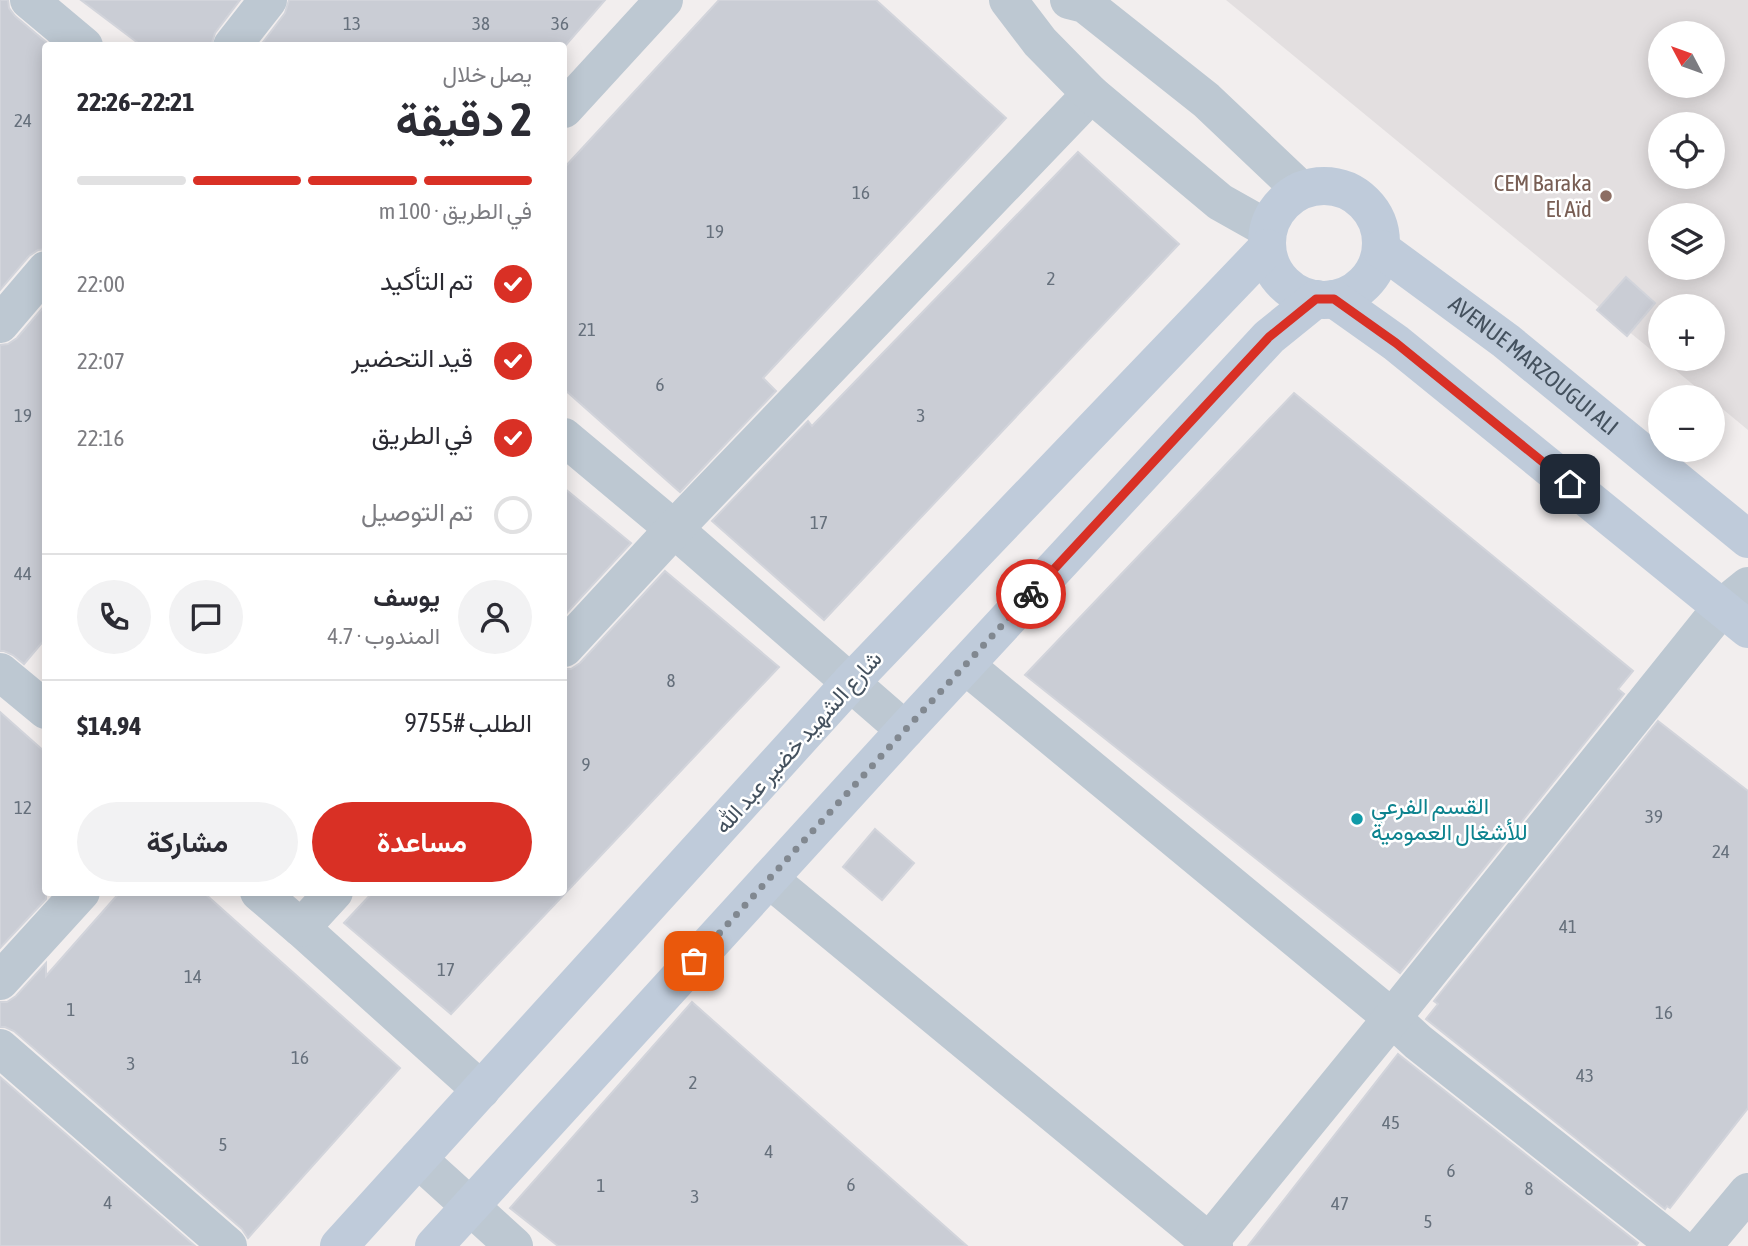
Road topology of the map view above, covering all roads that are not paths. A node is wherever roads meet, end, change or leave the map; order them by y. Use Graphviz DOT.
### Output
graph roads {
  1 [pos="29,0"];
  2 [pos="268,0"];
  3 [pos="664,0"];
  4 [pos="1008,0"];
  5 [pos="1069,0"];
  6 [pos="79,42"];
  7 [pos="235,42"];
  8 [pos="1091,94"];
  9 [pos="567,105"];
  10 [pos="1301,190"];
  11 [pos="1267,239"];
  12 [pos="1381,249"];
  13 [pos="42,275"];
  14 [pos="1325,299"];
  15 [pos="0,324"];
  16 [pos="567,440"];
  17 [pos="674,529"];
  18 [pos="1748,539"];
  19 [pos="1739,608"];
  20 [pos="567,645"];
  21 [pos="965,665"];
  22 [pos="0,672"];
  23 [pos="850,683"];
  24 [pos="41,698"];
  25 [pos="905,730"];
  26 [pos="769,879"];
  27 [pos="76,896"];
  28 [pos="263,896"];
  29 [pos="330,896"];
  30 [pos="301,928"];
  31 [pos="0,981"];
  32 [pos="1392,1018"];
  33 [pos="0,1048"];
  34 [pos="481,1090"];
  35 [pos="418,1159"];
  36 [pos="1748,1192"];
  37 [pos="470,1206"];
  38 [pos="1209,1245"];
  39 [pos="228,1246"];
  40 [pos="339,1246"];
  41 [pos="434,1246"];
  42 [pos="514,1246"];
  43 [pos="1678,1246"];
  44 [pos="1703,1246"];
  1 -- 6 [label="street"];
  2 -- 7 [label="street"];
  3 -- 9 [label="street"];
  4 -- 8 [label="street"];
  5 -- 10 [label="street"];
  8 -- 11 [label="street"];
  8 -- 17 [label="street"];
  10 -- 11 [label="main road"];
  10 -- 12 [label="main road"];
  11 -- 14 [label="main road"];
  11 -- 23 [label="main road, شارع الشهيد خضير عبد الله"];
  12 -- 14 [label="main road"];
  12 -- 18 [label="main road, AVENUE MARZOUGUI ALI"];
  13 -- 15 [label="street"];
  14 -- 19 [label="main road"];
  14 -- 21 [label="main road"];
  16 -- 17 [label="street"];
  17 -- 20 [label="street"];
  17 -- 23 [label="street"];
  19 -- 32 [label="street"];
  21 -- 25 [label="main road"];
  21 -- 32 [label="street"];
  22 -- 24 [label="street"];
  23 -- 25 [label="street"];
  23 -- 34 [label="main road, شارع الشهيد خضير عبد الله"];
  25 -- 26 [label="main road"];
  26 -- 37 [label="main road"];
  26 -- 38 [label="street"];
  27 -- 31 [label="street"];
  28 -- 30 [label="street"];
  29 -- 30 [label="street"];
  30 -- 34 [label="street"];
  32 -- 38 [label="street"];
  32 -- 43 [label="street"];
  33 -- 39 [label="street"];
  34 -- 35 [label="main road, شارع الشهيد خضير عبد الله"];
  35 -- 37 [label="street"];
  35 -- 40 [label="main road, شارع الشهيد خضير عبد الله"];
  36 -- 44 [label="street"];
  37 -- 41 [label="main road"];
  37 -- 42 [label="street"];
}
